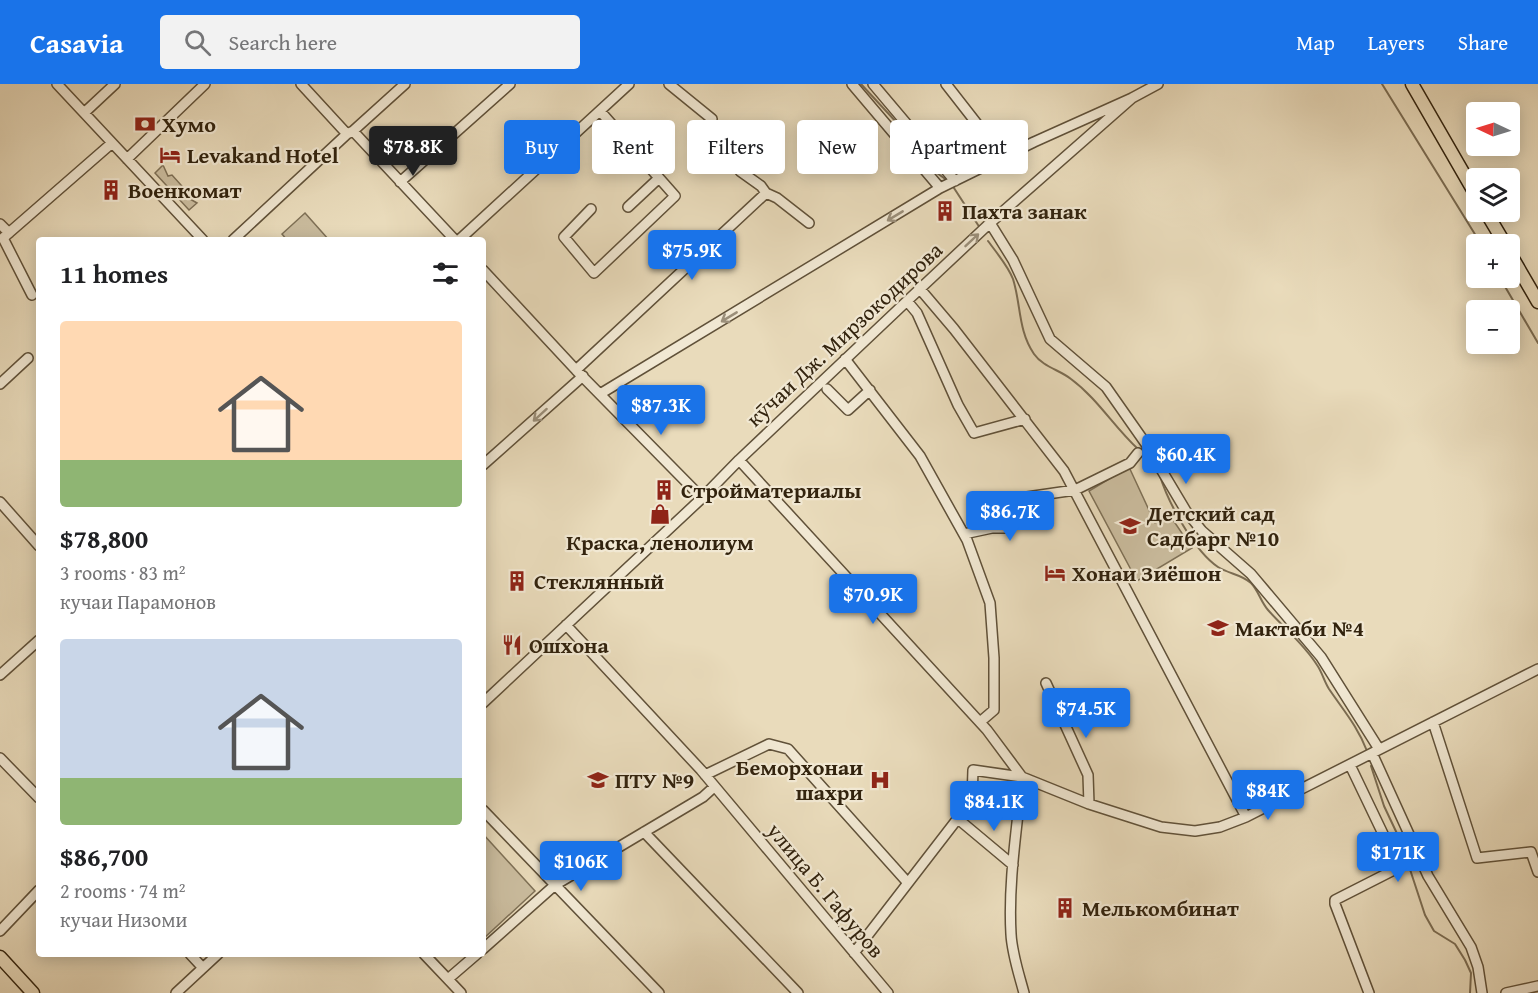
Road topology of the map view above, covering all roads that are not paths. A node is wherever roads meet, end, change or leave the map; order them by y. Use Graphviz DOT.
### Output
graph roads {
  1 [pos="57,84"];
  2 [pos="115,84"];
  3 [pos="205,84"];
  4 [pos="405,84"];
  5 [pos="510,84"];
  6 [pos="629,84"];
  7 [pos="669,84"];
  8 [pos="852,84"];
  9 [pos="873,84"];
  10 [pos="946,84"];
  11 [pos="1158,84"];
  12 [pos="1412,84"];
  13 [pos="304,85"];
  14 [pos="1132,98"];
  15 [pos="600,111"];
  16 [pos="84,113"];
  17 [pos="712,119"];
  18 [pos="973,120"];
  19 [pos="350,132"];
  20 [pos="112,143"];
  21 [pos="127,159"];
  22 [pos="744,174"];
  23 [pos="659,178"];
  24 [pos="1466,178"];
  25 [pos="400,182"];
  26 [pos="948,184"];
  27 [pos="766,193"];
  28 [pos="628,207"];
  29 [pos="591,209"];
  30 [pos="809,223"];
  31 [pos="990,223"];
  32 [pos="0,224"];
  33 [pos="9,233"];
  34 [pos="200,237"];
  35 [pos="235,237"];
  36 [pos="451,237"];
  37 [pos="462,237"];
  38 [pos="1520,271"];
  39 [pos="486,273"];
  40 [pos="920,289"];
  41 [pos="32,296"];
  42 [pos="906,301"];
  43 [pos="1538,302"];
  44 [pos="28,358"];
  45 [pos="845,358"];
  46 [pos="580,373"];
  47 [pos="0,384"];
  48 [pos="827,389"];
  49 [pos="870,390"];
  50 [pos="600,394"];
  51 [pos="1025,419"];
  52 [pos="1138,453"];
  53 [pos="739,460"];
  54 [pos="486,462"];
  55 [pos="1075,490"];
  56 [pos="702,498"];
  57 [pos="0,502"];
  58 [pos="964,534"];
  59 [pos="36,543"];
  60 [pos="566,625"];
  61 [pos="36,643"];
  62 [pos="1538,669"];
  63 [pos="0,675"];
  64 [pos="1046,683"];
  65 [pos="486,700"];
  66 [pos="1433,722"];
  67 [pos="980,723"];
  68 [pos="1376,751"];
  69 [pos="0,758"];
  70 [pos="1350,765"];
  71 [pos="705,775"];
  72 [pos="1022,777"];
  73 [pos="714,787"];
  74 [pos="36,795"];
  75 [pos="703,797"];
  76 [pos="723,797"];
  77 [pos="1089,804"];
  78 [pos="486,813"];
  79 [pos="1246,817"];
  80 [pos="958,819"];
  81 [pos="644,832"];
  82 [pos="1013,865"];
  83 [pos="1538,872"];
  84 [pos="908,883"];
  85 [pos="555,885"];
  86 [pos="36,893"];
  87 [pos="0,931"];
  88 [pos="486,946"];
  89 [pos="854,953"];
  90 [pos="0,957"];
  91 [pos="193,957"];
  92 [pos="215,957"];
  93 [pos="427,957"];
  94 [pos="474,957"];
  95 [pos="202,968"];
  96 [pos="448,979"];
  97 [pos="1538,986"];
  98 [pos="33,993"];
  99 [pos="176,993"];
  100 [pos="461,993"];
  101 [pos="659,993"];
  102 [pos="798,993"];
  103 [pos="888,993"];
  104 [pos="1024,993"];
  105 [pos="1369,993"];
  106 [pos="1482,993"];
  107 [pos="1506,993"];
  1 -- 16 [label="street"];
  2 -- 16 [label="street"];
  3 -- 21 [label="street"];
  4 -- 19 [label="street"];
  5 -- 25 [label="street"];
  6 -- 15 [label="street"];
  7 -- 17 [label="street"];
  8 -- 26 [label="street"];
  9 -- 26 [label="street"];
  10 -- 18 [label="street"];
  11 -- 14 [label="street"];
  12 -- 24 [label="main road"];
  13 -- 19 [label="street"];
  14 -- 26 [label="street"];
  14 -- 31 [label="street, кӯчаи Дж. Мирзокодирова"];
  15 -- 23 [label="street"];
  15 -- 37 [label="street"];
  16 -- 20 [label="street"];
  19 -- 25 [label="street"];
  19 -- 35 [label="street"];
  20 -- 21 [label="street"];
  20 -- 33 [label="street"];
  21 -- 34 [label="street"];
  22 -- 27 [label="street"];
  23 -- 28 [label="street"];
  23 -- 29 [label="street"];
  25 -- 36 [label="street"];
  26 -- 50 [label="street, one-way"];
  27 -- 30 [label="street"];
  27 -- 46 [label="street"];
  40 -- 31 [label="street, кӯчаи Дж. Мирзокодирова, one-way"];
  31 -- 68 [label="street"];
  32 -- 33 [label="street"];
  33 -- 41 [label="street"];
  38 -- 43 [label="main road"];
  39 -- 46 [label="street"];
  40 -- 42 [label="street, кӯчаи Дж. Мирзокодирова"];
  40 -- 51 [label="street"];
  42 -- 45 [label="street, кӯчаи Дж. Мирзокодирова"];
  42 -- 51 [label="street"];
  44 -- 47 [label="street"];
  45 -- 49 [label="street"];
  45 -- 53 [label="street, кӯчаи Дж. Мирзокодирова"];
  46 -- 50 [label="street"];
  46 -- 54 [label="street, one-way"];
  48 -- 49 [label="street"];
  49 -- 58 [label="street"];
  50 -- 56 [label="street"];
  51 -- 55 [label="street"];
  52 -- 55 [label="street"];
  53 -- 56 [label="street, кӯчаи Дж. Мирзокодирова"];
  53 -- 67 [label="street"];
  55 -- 58 [label="street"];
  55 -- 79 [label="street"];
  56 -- 60 [label="street, кӯчаи Дж. Мирзокодирова"];
  57 -- 59 [label="street"];
  58 -- 67 [label="street"];
  60 -- 65 [label="street, кӯчаи Дж. Мирзокодирова"];
  60 -- 71 [label="street, улица Б. Гафуров"];
  61 -- 63 [label="street"];
  62 -- 66 [label="street"];
  64 -- 77 [label="street"];
  66 -- 68 [label="street"];
  66 -- 83 [label="street"];
  67 -- 72 [label="street"];
  68 -- 70 [label="street"];
  68 -- 106 [label="street"];
  69 -- 74 [label="street"];
  70 -- 79 [label="street"];
  70 -- 105 [label="street"];
  71 -- 73 [label="street, улица Б. Гафуров"];
  71 -- 84 [label="street"];
  72 -- 77 [label="street"];
  72 -- 80 [label="street"];
  72 -- 82 [label="street"];
  73 -- 75 [label="street"];
  73 -- 76 [label="street, улица Б. Гафуров"];
  75 -- 76 [label="street"];
  75 -- 81 [label="street"];
  76 -- 89 [label="street, улица Б. Гафуров"];
  77 -- 79 [label="street"];
  78 -- 85 [label="street"];
  80 -- 82 [label="street"];
  80 -- 84 [label="street"];
  81 -- 85 [label="street"];
  81 -- 102 [label="street"];
  82 -- 104 [label="street"];
  84 -- 89 [label="street"];
  85 -- 88 [label="street"];
  85 -- 101 [label="street"];
  86 -- 87 [label="street"];
  89 -- 103 [label="street, улица Б. Гафуров"];
  90 -- 98 [label="main road"];
  91 -- 95 [label="street"];
  92 -- 95 [label="street"];
  93 -- 96 [label="street"];
  94 -- 96 [label="street"];
  95 -- 99 [label="street"];
  96 -- 100 [label="street"];
  97 -- 107 [label="street"];
}
